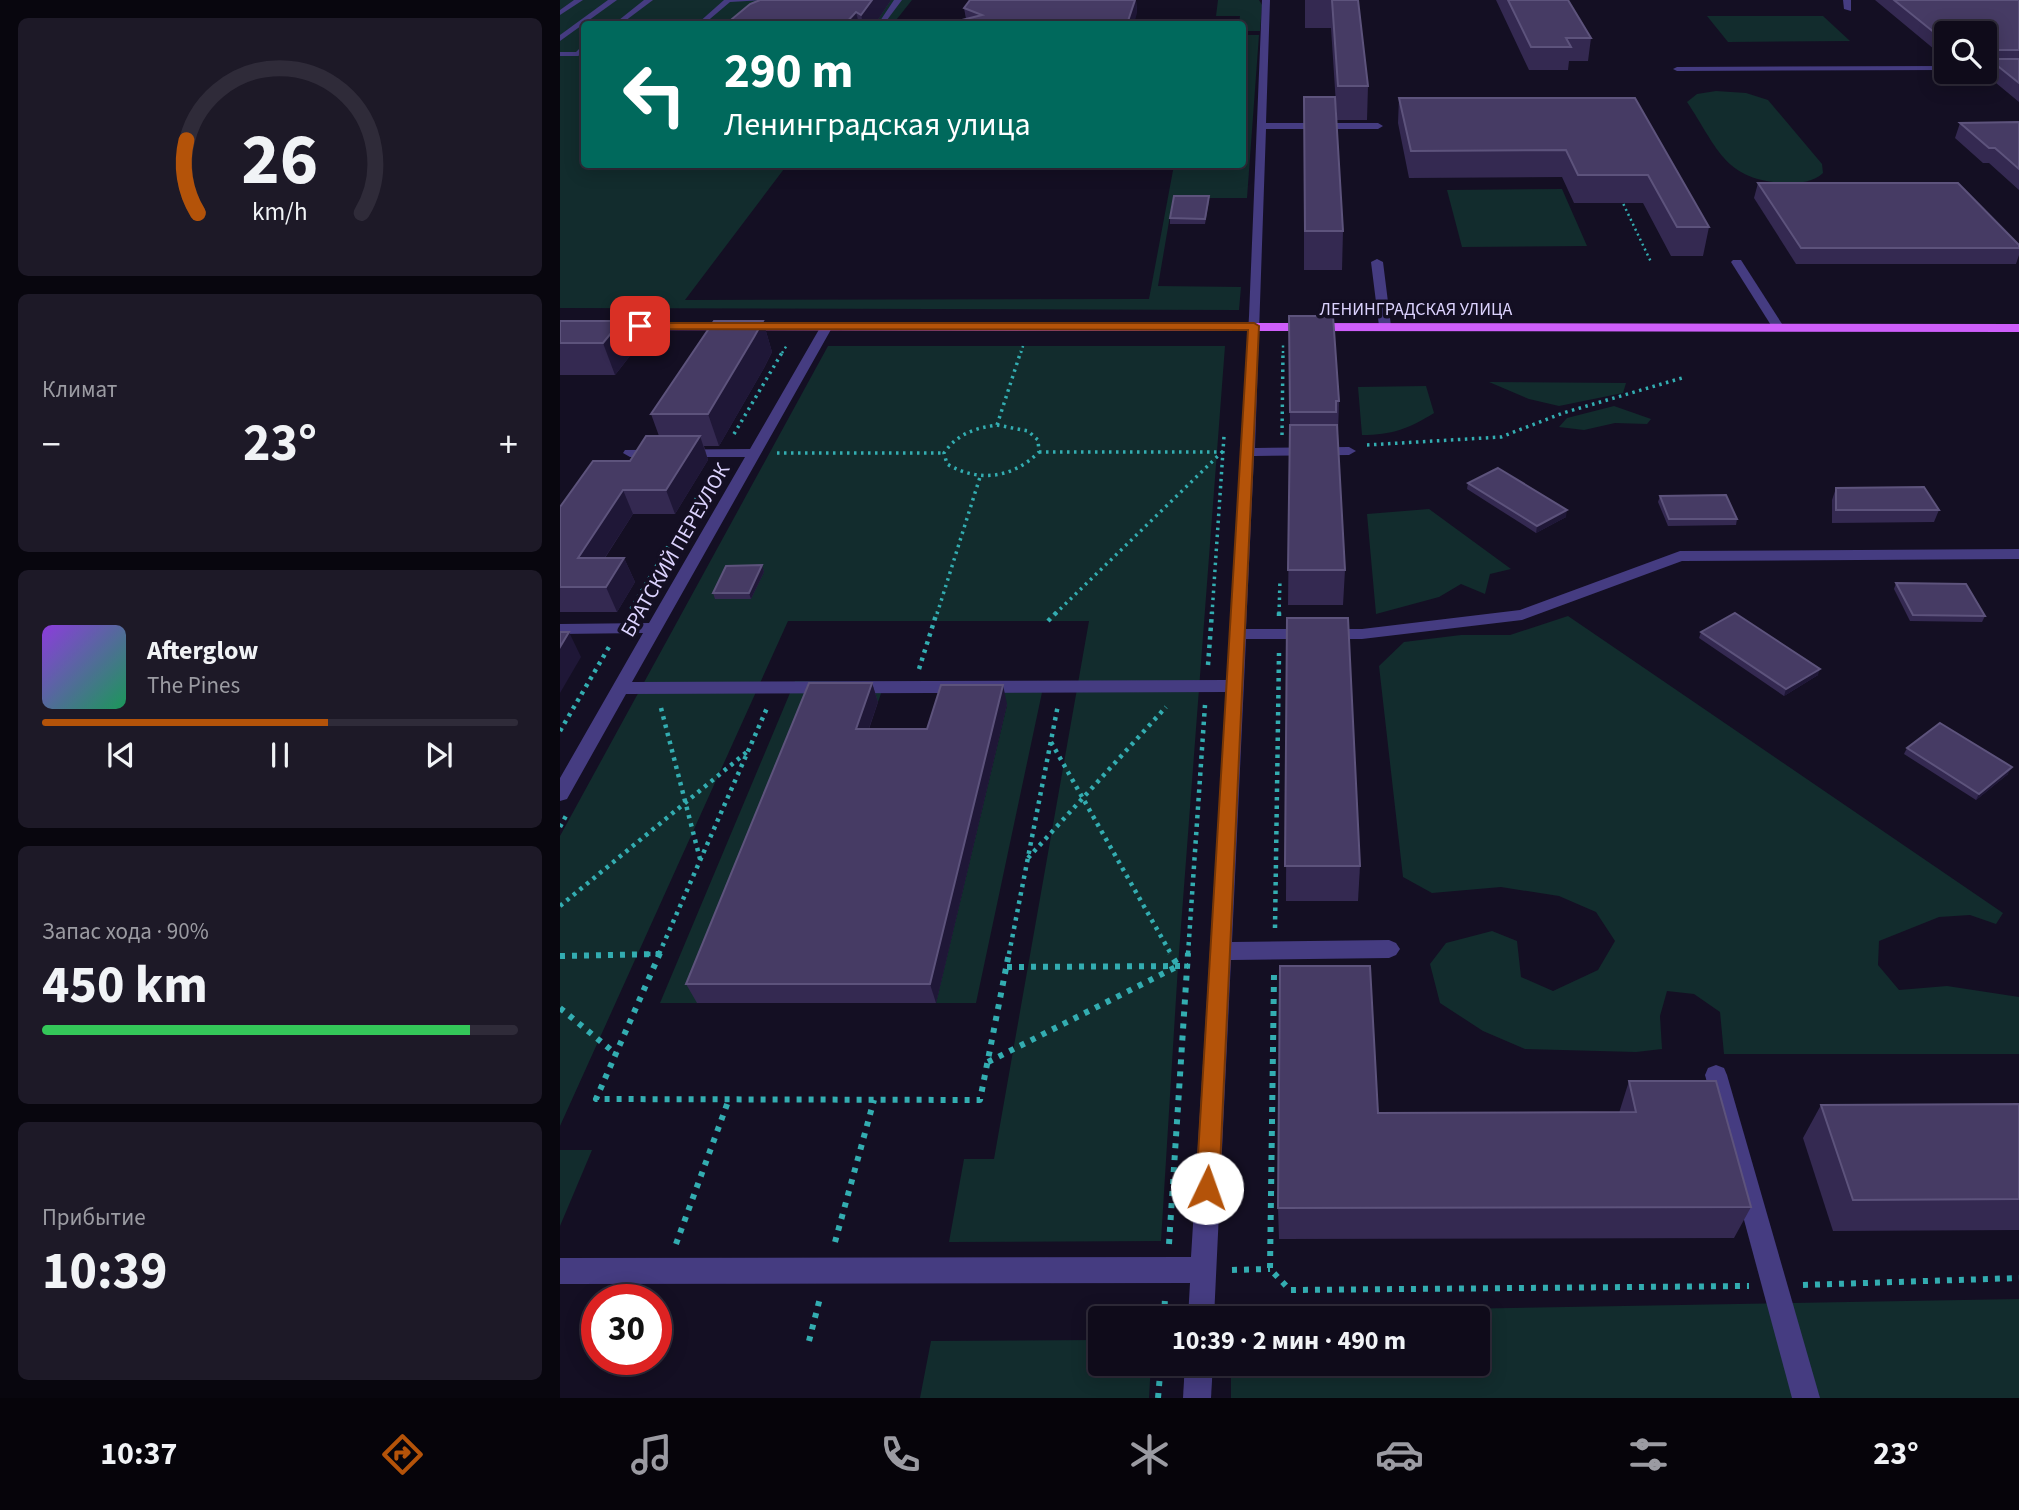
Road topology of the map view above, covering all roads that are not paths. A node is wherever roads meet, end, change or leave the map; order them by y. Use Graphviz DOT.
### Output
graph roads {
  1 [pos="579,0"];
  2 [pos="613,0"];
  3 [pos="649,0"];
  4 [pos="728,0"];
  5 [pos="762,0"];
  6 [pos="898,0"];
  7 [pos="1266,0"];
  8 [pos="1847,0"];
  9 [pos="1847,9"];
  10 [pos="560,13"];
  11 [pos="584,21"];
  12 [pos="621,21"];
  13 [pos="704,21"];
  14 [pos="883,21"];
  15 [pos="581,24"];
  16 [pos="560,39"];
  17 [pos="581,52"];
  18 [pos="560,54"];
  19 [pos="1934,68"];
  20 [pos="1677,69"];
  21 [pos="1262,126"];
  22 [pos="1378,126"];
  23 [pos="1377,262"];
  24 [pos="1737,262"];
  25 [pos="560,326"];
  26 [pos="827,326"];
  27 [pos="1254,326"];
  28 [pos="1385,327"];
  29 [pos="1778,327"];
  30 [pos="2019,328"];
  31 [pos="1356,448"];
  32 [pos="1247,452"];
  33 [pos="630,453"];
  34 [pos="760,453"];
  35 [pos="2019,554"];
  36 [pos="654,628"];
  37 [pos="560,629"];
  38 [pos="1237,634"];
  39 [pos="1234,686"];
  40 [pos="620,688"];
  41 [pos="560,794"];
  42 [pos="1389,949"];
  43 [pos="1220,951"];
  44 [pos="1716,1075"];
  45 [pos="1203,1270"];
  46 [pos="560,1271"];
  47 [pos="1202,1306"];
  48 [pos="1198,1376"];
  49 [pos="1197,1398"];
  50 [pos="1806,1398"];
  1 -- 10 [label="street"];
  2 -- 11 [label="street"];
  3 -- 12 [label="street"];
  4 -- 5 [label="street"];
  4 -- 13 [label="street"];
  6 -- 14 [label="street"];
  7 -- 21 [label="street"];
  8 -- 9 [label="street"];
  15 -- 16 [label="street"];
  17 -- 18 [label="street"];
  19 -- 20 [label="street"];
  21 -- 22 [label="street"];
  21 -- 27 [label="street"];
  23 -- 28 [label="street"];
  24 -- 29 [label="street"];
  25 -- 26 [label="main road, ЛЕНИНГРАДСКАЯ УЛИЦА"];
  26 -- 27 [label="main road, ЛЕНИНГРАДСКАЯ УЛИЦА"];
  26 -- 34 [label="street, БРАТСКИЙ ПЕРЕУЛОК"];
  27 -- 28 [label="main road, ЛЕНИНГРАДСКАЯ УЛИЦА"];
  27 -- 32 [label="street"];
  28 -- 29 [label="main road, ЛЕНИНГРАДСКАЯ УЛИЦА"];
  29 -- 30 [label="main road, ЛЕНИНГРАДСКАЯ УЛИЦА"];
  31 -- 32 [label="street"];
  32 -- 38 [label="street"];
  33 -- 34 [label="street"];
  34 -- 36 [label="street, БРАТСКИЙ ПЕРЕУЛОК"];
  35 -- 38 [label="street"];
  36 -- 37 [label="street"];
  36 -- 40 [label="street, БРАТСКИЙ ПЕРЕУЛОК"];
  38 -- 39 [label="street"];
  39 -- 40 [label="street"];
  39 -- 43 [label="street"];
  40 -- 41 [label="street, БРАТСКИЙ ПЕРЕУЛОК"];
  42 -- 43 [label="street"];
  43 -- 45 [label="street"];
  44 -- 50 [label="street"];
  45 -- 46 [label="street"];
  45 -- 47 [label="street"];
  48 -- 49 [label="street"];
}
